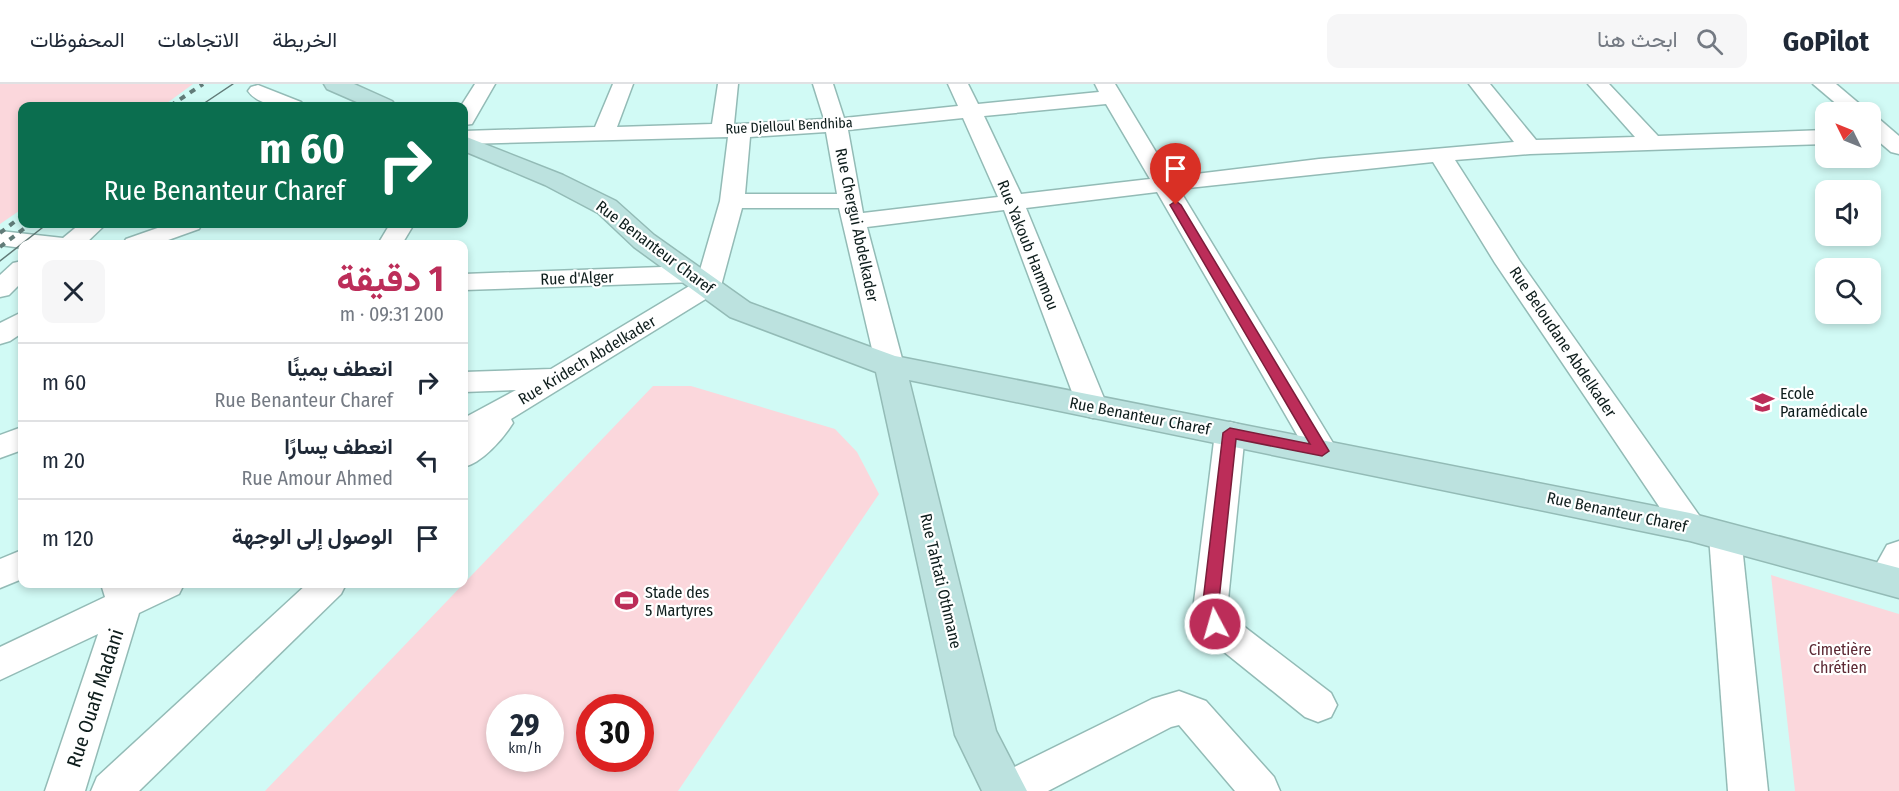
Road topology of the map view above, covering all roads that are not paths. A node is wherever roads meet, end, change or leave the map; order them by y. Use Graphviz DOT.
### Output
graph roads {
  1 [pos="335,84"];
  2 [pos="485,84"];
  3 [pos="622,84"];
  4 [pos="728,84"];
  5 [pos="823,84"];
  6 [pos="958,84"];
  7 [pos="1479,84"];
  8 [pos="1598,84"];
  9 [pos="1823,84"];
  10 [pos="1109,90"];
  11 [pos="256,92"];
  12 [pos="283,102"];
  13 [pos="375,102"];
  14 [pos="1846,102"];
  15 [pos="970,111"];
  16 [pos="468,112"];
  17 [pos="836,125"];
  18 [pos="731,130"];
  19 [pos="604,133"];
  20 [pos="1815,137"];
  21 [pos="468,138"];
  22 [pos="1652,141"];
  23 [pos="468,145"];
  24 [pos="1530,147"];
  25 [pos="1440,155"];
  26 [pos="1164,184"];
  27 [pos="732,201"];
  28 [pos="1012,201"];
  29 [pos="851,211"];
  30 [pos="89,228"];
  31 [pos="176,228"];
  32 [pos="0,238"];
  33 [pos="19,240"];
  34 [pos="76,240"];
  35 [pos="145,240"];
  36 [pos="18,273"];
  37 [pos="699,280"];
  38 [pos="468,282"];
  39 [pos="0,289"];
  40 [pos="0,311"];
  41 [pos="18,318"];
  42 [pos="18,322"];
  43 [pos="0,335"];
  44 [pos="890,366"];
  45 [pos="556,379"];
  46 [pos="468,382"];
  47 [pos="522,400"];
  48 [pos="1093,408"];
  49 [pos="468,429"];
  50 [pos="1230,433"];
  51 [pos="18,440"];
  52 [pos="0,447"];
  53 [pos="1322,451"];
  54 [pos="468,452"];
  55 [pos="1690,527"];
  56 [pos="1725,536"];
  57 [pos="18,566"];
  58 [pos="1894,572"];
  59 [pos="0,574"];
  60 [pos="149,588"];
  61 [pos="325,588"];
  62 [pos="122,594"];
  63 [pos="0,664"];
  64 [pos="1318,705"];
  65 [pos="65,791"];
  66 [pos="111,791"];
  67 [pos="1006,791"];
  68 [pos="1260,791"];
  69 [pos="1748,791"];
  1 -- 13 [label="main road"];
  2 -- 16 [label="street"];
  3 -- 19 [label="street"];
  4 -- 18 [label="street"];
  5 -- 17 [label="street, Rue Chergui Abdelkader"];
  6 -- 15 [label="street, Rue Yakoub Hammou"];
  7 -- 24 [label="street"];
  8 -- 22 [label="street"];
  9 -- 14 [label="street"];
  10 -- 15 [label="street, Rue Djelloul Bendhiba"];
  10 -- 26 [label="street"];
  11 -- 12 [label="street"];
  15 -- 17 [label="street, Rue Djelloul Bendhiba"];
  15 -- 28 [label="street, Rue Yakoub Hammou"];
  17 -- 18 [label="street, Rue Djelloul Bendhiba"];
  17 -- 29 [label="street, Rue Chergui Abdelkader"];
  18 -- 19 [label="street, Rue Djelloul Bendhiba"];
  18 -- 27 [label="street"];
  19 -- 21 [label="street, Rue Djelloul Bendhiba"];
  20 -- 22 [label="street"];
  22 -- 24 [label="street"];
  23 -- 37 [label="main road, Rue Benanteur Charef"];
  24 -- 25 [label="street"];
  25 -- 26 [label="street"];
  25 -- 55 [label="street, Rue Beloudane Abdelkader"];
  26 -- 28 [label="street"];
  26 -- 53 [label="street"];
  27 -- 29 [label="street"];
  27 -- 37 [label="street"];
  28 -- 29 [label="street"];
  28 -- 48 [label="street, Rue Yakoub Hammou"];
  29 -- 44 [label="street, Rue Chergui Abdelkader"];
  30 -- 34 [label="street"];
  31 -- 35 [label="street"];
  32 -- 33 [label="street"];
  36 -- 39 [label="street"];
  37 -- 38 [label="street, Rue d'Alger"];
  37 -- 44 [label="main road, Rue Benanteur Charef"];
  37 -- 45 [label="street, Rue Kridech Abdelkader"];
  40 -- 41 [label="street"];
  42 -- 43 [label="street"];
  44 -- 48 [label="main road, Rue Benanteur Charef"];
  44 -- 67 [label="main road, Rue Tahtati Othmane"];
  45 -- 46 [label="street"];
  45 -- 47 [label="street, Rue Kridech Abdelkader"];
  47 -- 49 [label="street, Rue Kridech Abdelkader"];
  47 -- 54 [label="street"];
  48 -- 50 [label="main road, Rue Benanteur Charef"];
  50 -- 53 [label="main road, Rue Benanteur Charef"];
  50 -- 64 [label="street"];
  51 -- 52 [label="street"];
  53 -- 55 [label="main road, Rue Benanteur Charef"];
  55 -- 56 [label="main road, Rue Benanteur Charef"];
  56 -- 58 [label="main road, Rue Benanteur Charef"];
  56 -- 69 [label="street"];
  57 -- 59 [label="street"];
  60 -- 62 [label="street"];
  61 -- 66 [label="street"];
  62 -- 63 [label="street"];
  62 -- 65 [label="street, Rue Ouafi Madani"];
  67 -- 68 [label="street"];
}
